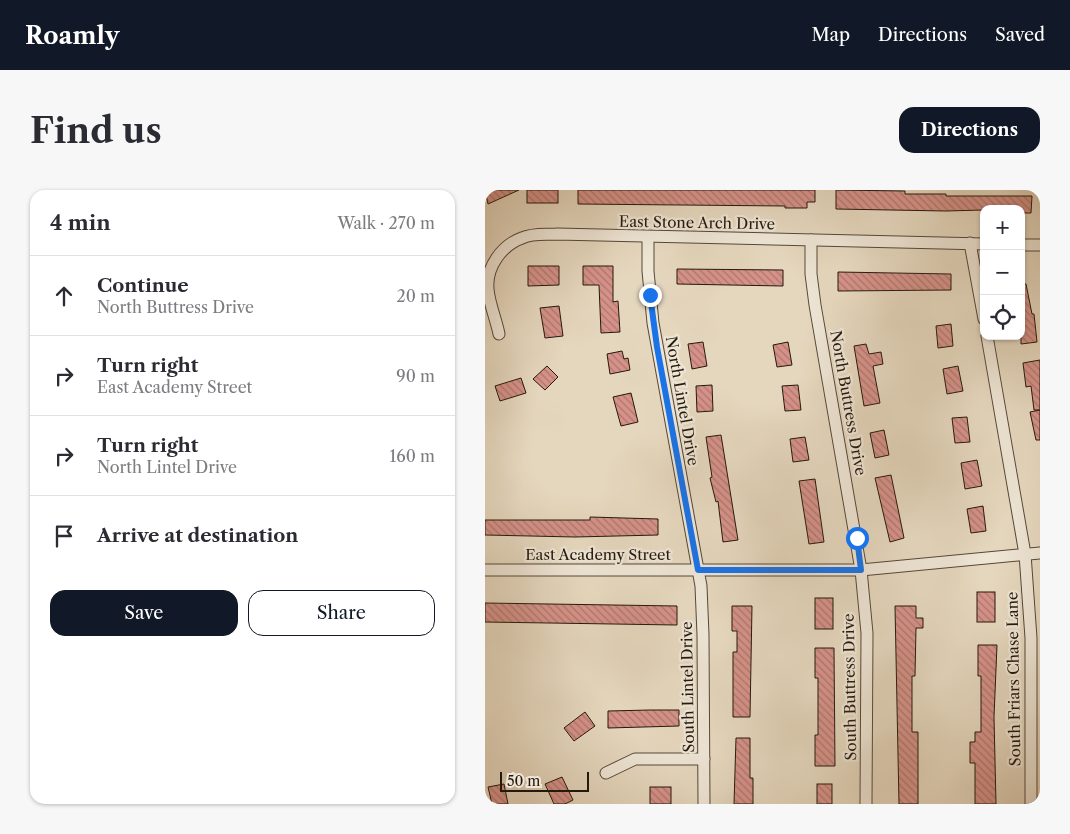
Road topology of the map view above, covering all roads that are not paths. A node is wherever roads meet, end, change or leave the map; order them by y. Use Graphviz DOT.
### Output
graph roads {
  1 [pos="648,237"];
  2 [pos="811,240"];
  3 [pos="970,243"];
  4 [pos="980,244"];
  5 [pos="1025,245"];
  6 [pos="1040,245"];
  7 [pos="980,297"];
  8 [pos="499,334"];
  9 [pos="988,340"];
  10 [pos="1040,553"];
  11 [pos="1025,554"];
  12 [pos="485,570"];
  13 [pos="698,570"];
  14 [pos="861,570"];
  15 [pos="704,759"];
  16 [pos="607,772"];
  17 [pos="704,804"];
  18 [pos="866,804"];
  19 [pos="1031,804"];
  1 -- 2 [label="street, East Stone Arch Drive"];
  1 -- 8 [label="street, East Stone Arch Drive"];
  1 -- 13 [label="street, North Lintel Drive"];
  2 -- 3 [label="street, East Stone Arch Drive"];
  2 -- 14 [label="street, North Buttress Drive"];
  3 -- 4 [label="street, East Stone Arch Drive"];
  3 -- 7 [label="street"];
  5 -- 6 [label="street"];
  9 -- 11 [label="street, South Friars Chase Lane"];
  10 -- 11 [label="street, East Academy Street"];
  11 -- 14 [label="street, East Academy Street"];
  11 -- 19 [label="street, South Friars Chase Lane"];
  12 -- 13 [label="street, East Academy Street"];
  13 -- 14 [label="street, East Academy Street"];
  13 -- 15 [label="street, South Lintel Drive"];
  14 -- 18 [label="street, South Buttress Drive"];
  15 -- 16 [label="street"];
  15 -- 17 [label="street, South Lintel Drive"];
}
